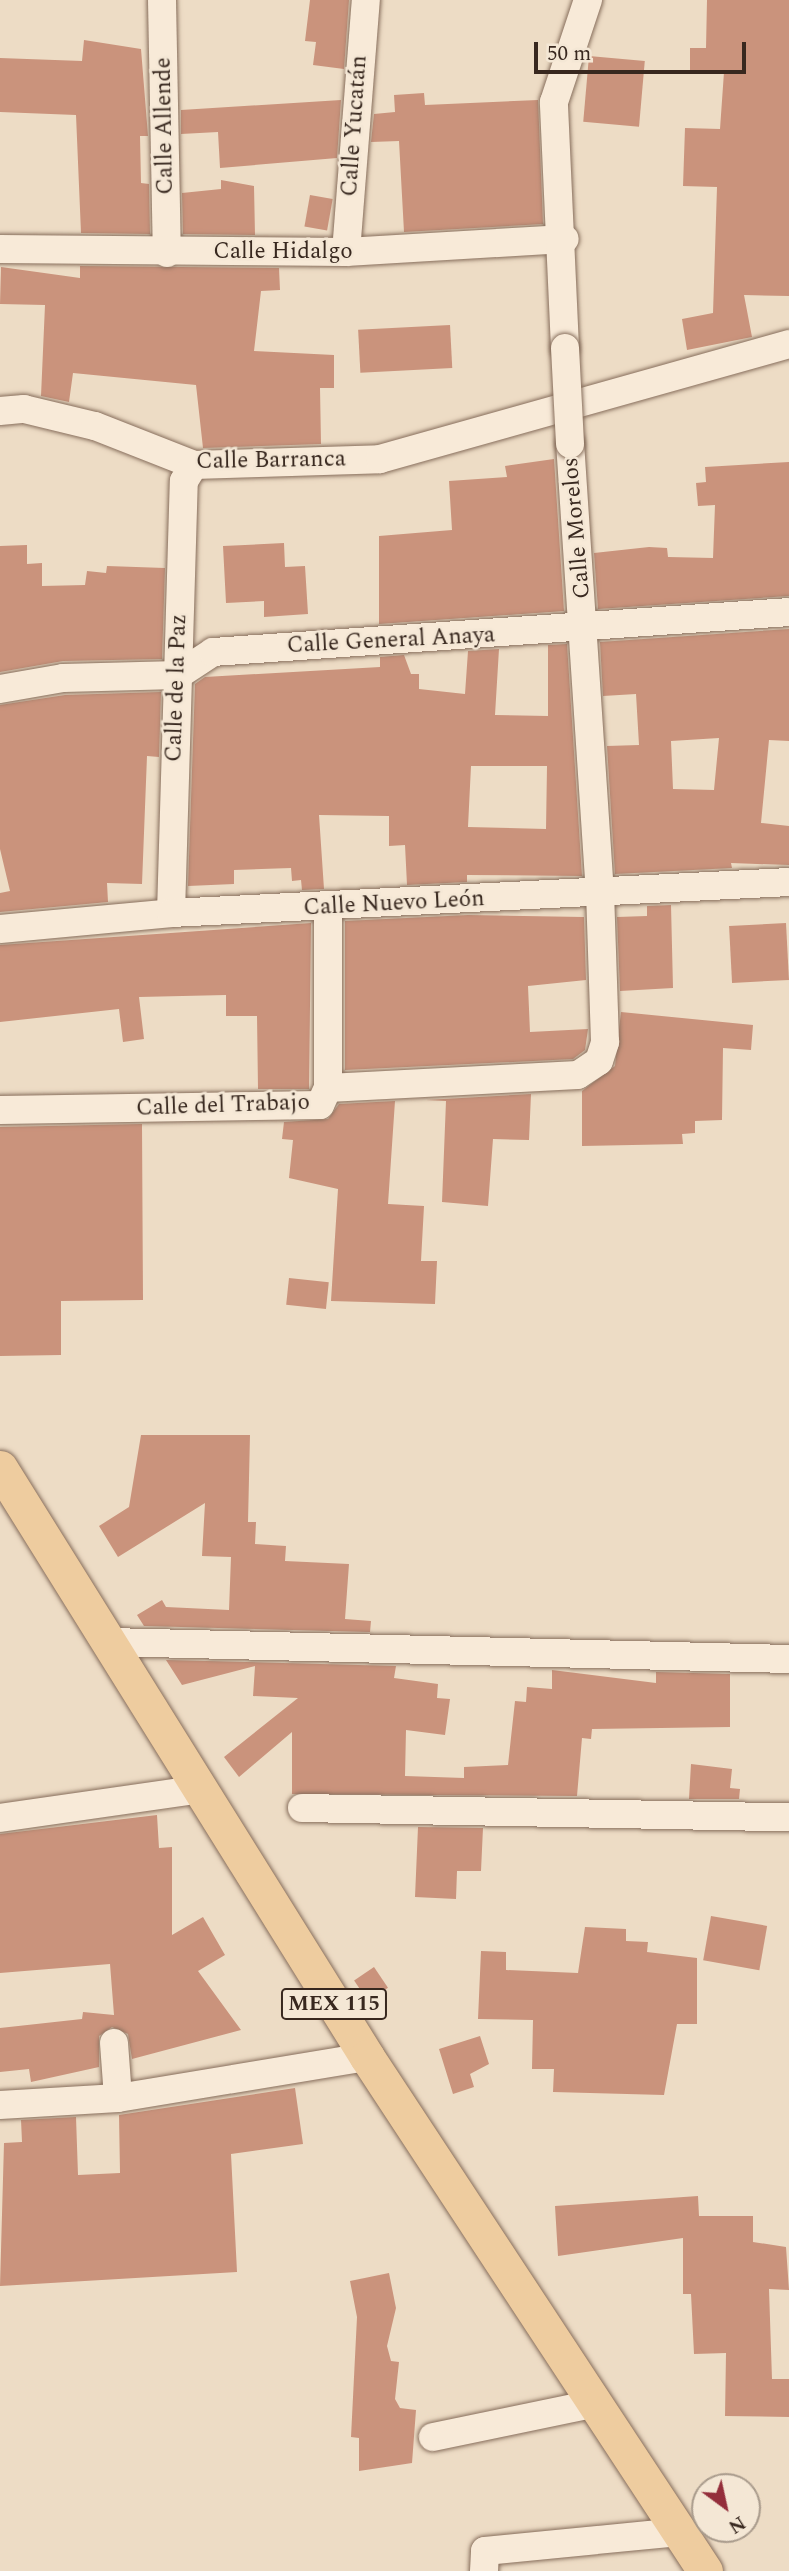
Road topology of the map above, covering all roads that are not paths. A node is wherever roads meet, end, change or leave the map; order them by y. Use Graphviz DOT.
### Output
graph roads {
  1 [pos="162,0"];
  2 [pos="366,0"];
  3 [pos="588,0"];
  4 [pos="565,239"];
  5 [pos="0,249"];
  6 [pos="346,252"];
  7 [pos="167,253"];
  8 [pos="789,344"];
  9 [pos="0,411"];
  10 [pos="194,465"];
  11 [pos="789,612"];
  12 [pos="585,630"];
  13 [pos="178,675"];
  14 [pos="0,689"];
  15 [pos="789,882"];
  16 [pos="600,894"];
  17 [pos="328,907"];
  18 [pos="170,913"];
  19 [pos="0,929"];
  20 [pos="599,1061"];
  21 [pos="328,1088"];
  22 [pos="0,1110"];
  23 [pos="0,1468"];
  24 [pos="109,1642"];
  25 [pos="789,1660"];
  26 [pos="201,1789"];
  27 [pos="302,1808"];
  28 [pos="789,1817"];
  29 [pos="0,1818"];
  30 [pos="114,2043"];
  31 [pos="367,2057"];
  32 [pos="118,2098"];
  33 [pos="0,2105"];
  34 [pos="593,2404"];
  35 [pos="433,2437"];
  36 [pos="679,2532"];
  37 [pos="484,2571"];
  38 [pos="705,2571"];
  1 -- 7 [label="street, Calle Allende"];
  2 -- 6 [label="street, Calle Yucatán"];
  3 -- 4 [label="street, Calle Morelos"];
  4 -- 6 [label="street, Calle Hidalgo"];
  4 -- 12 [label="street, Calle Morelos, bridge"];
  5 -- 7 [label="street, Calle Hidalgo"];
  6 -- 7 [label="street, Calle Hidalgo"];
  8 -- 10 [label="street, Calle Barranca"];
  9 -- 10 [label="street, Calle Barranca"];
  10 -- 13 [label="street, Calle de la Paz"];
  11 -- 12 [label="street, Calle General Anaya"];
  12 -- 13 [label="street, Calle General Anaya"];
  12 -- 16 [label="street, Calle Morelos"];
  13 -- 14 [label="street"];
  13 -- 18 [label="street, Calle de la Paz"];
  15 -- 16 [label="street, Calle Nuevo León"];
  16 -- 17 [label="street, Calle Nuevo León"];
  16 -- 20 [label="street, Calle Morelos"];
  17 -- 18 [label="street, Calle Nuevo León"];
  17 -- 21 [label="street"];
  18 -- 19 [label="street, Calle Nuevo León"];
  20 -- 21 [label="street, Calle del Trabajo"];
  21 -- 22 [label="street, Calle del Trabajo"];
  23 -- 24 [label="main road, MEX 115"];
  24 -- 25 [label="street"];
  24 -- 26 [label="main road, MEX 115"];
  26 -- 29 [label="street"];
  26 -- 31 [label="main road, MEX 115"];
  27 -- 28 [label="street"];
  30 -- 32 [label="street"];
  31 -- 32 [label="street"];
  31 -- 34 [label="main road, MEX 115"];
  32 -- 33 [label="street"];
  34 -- 35 [label="street"];
  34 -- 36 [label="main road, MEX 115"];
  36 -- 37 [label="street"];
  36 -- 38 [label="main road, MEX 115"];
}
